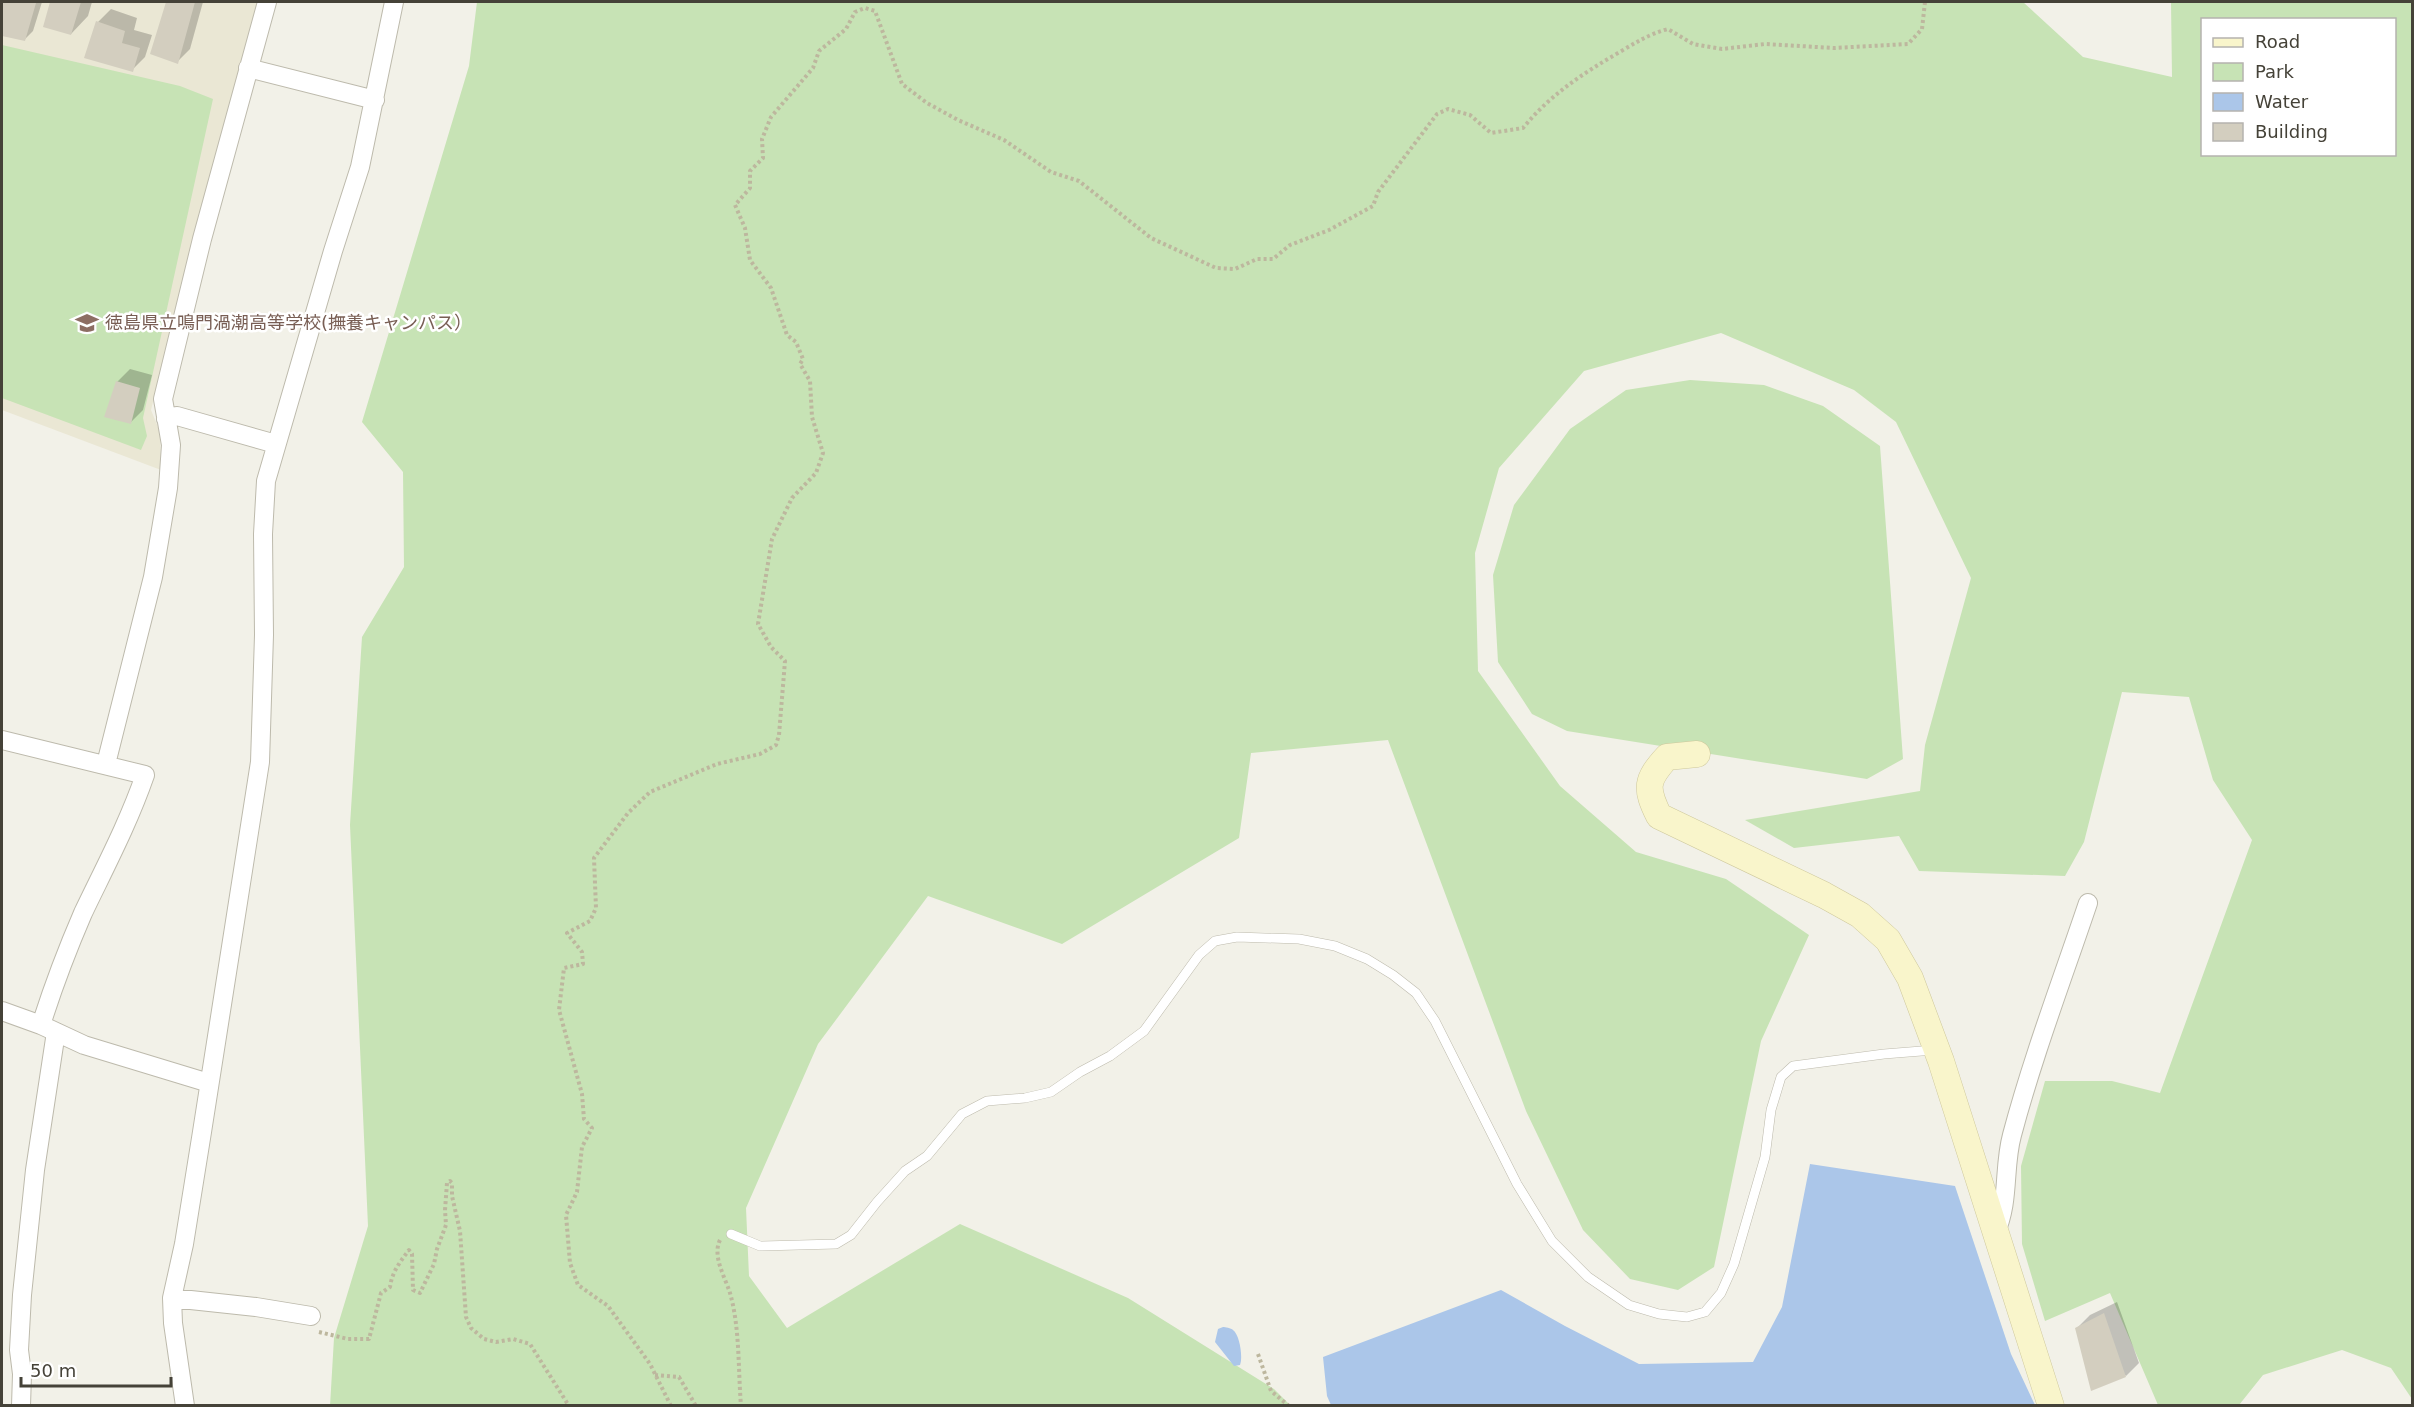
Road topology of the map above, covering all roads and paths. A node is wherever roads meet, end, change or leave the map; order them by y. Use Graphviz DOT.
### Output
graph roads {
  1 [pos="267,2"];
  2 [pos="394,2"];
  3 [pos="1925,2"];
  4 [pos="248,68"];
  5 [pos="375,100"];
  6 [pos="166,419"];
  7 [pos="276,444"];
  8 [pos="2,740"];
  9 [pos="1697,754"];
  10 [pos="106,764"];
  11 [pos="2088,903"];
  12 [pos="2,1011"];
  13 [pos="49,1029"];
  14 [pos="1937,1050"];
  15 [pos="209,1083"];
  16 [pos="731,1234"];
  17 [pos="1995,1234"];
  18 [pos="172,1298"];
  19 [pos="312,1324"];
  20 [pos="1258,1354"];
  21 [pos="655,1375"];
  22 [pos="21,1406"];
  23 [pos="185,1406"];
  24 [pos="569,1406"];
  25 [pos="671,1406"];
  26 [pos="696,1406"];
  27 [pos="741,1406"];
  28 [pos="1289,1406"];
  29 [pos="2051,1406"];
  1 -- 4 [label="street"];
  2 -- 5 [label="street"];
  3 -- 21 [label="path"];
  4 -- 5 [label="street"];
  4 -- 6 [label="street"];
  5 -- 7 [label="street"];
  6 -- 7 [label="street"];
  6 -- 10 [label="street"];
  7 -- 15 [label="street"];
  8 -- 10 [label="street"];
  9 -- 14 [label="street"];
  10 -- 13 [label="street"];
  11 -- 17 [label="street"];
  12 -- 13 [label="street"];
  13 -- 15 [label="street"];
  13 -- 22 [label="street"];
  14 -- 16 [label="lane"];
  14 -- 17 [label="street"];
  15 -- 18 [label="street"];
  16 -- 27 [label="path"];
  17 -- 29 [label="street"];
  18 -- 19 [label="street"];
  18 -- 23 [label="street"];
  19 -- 24 [label="path"];
  20 -- 28 [label="path"];
  21 -- 25 [label="path"];
  21 -- 26 [label="path"];
}
